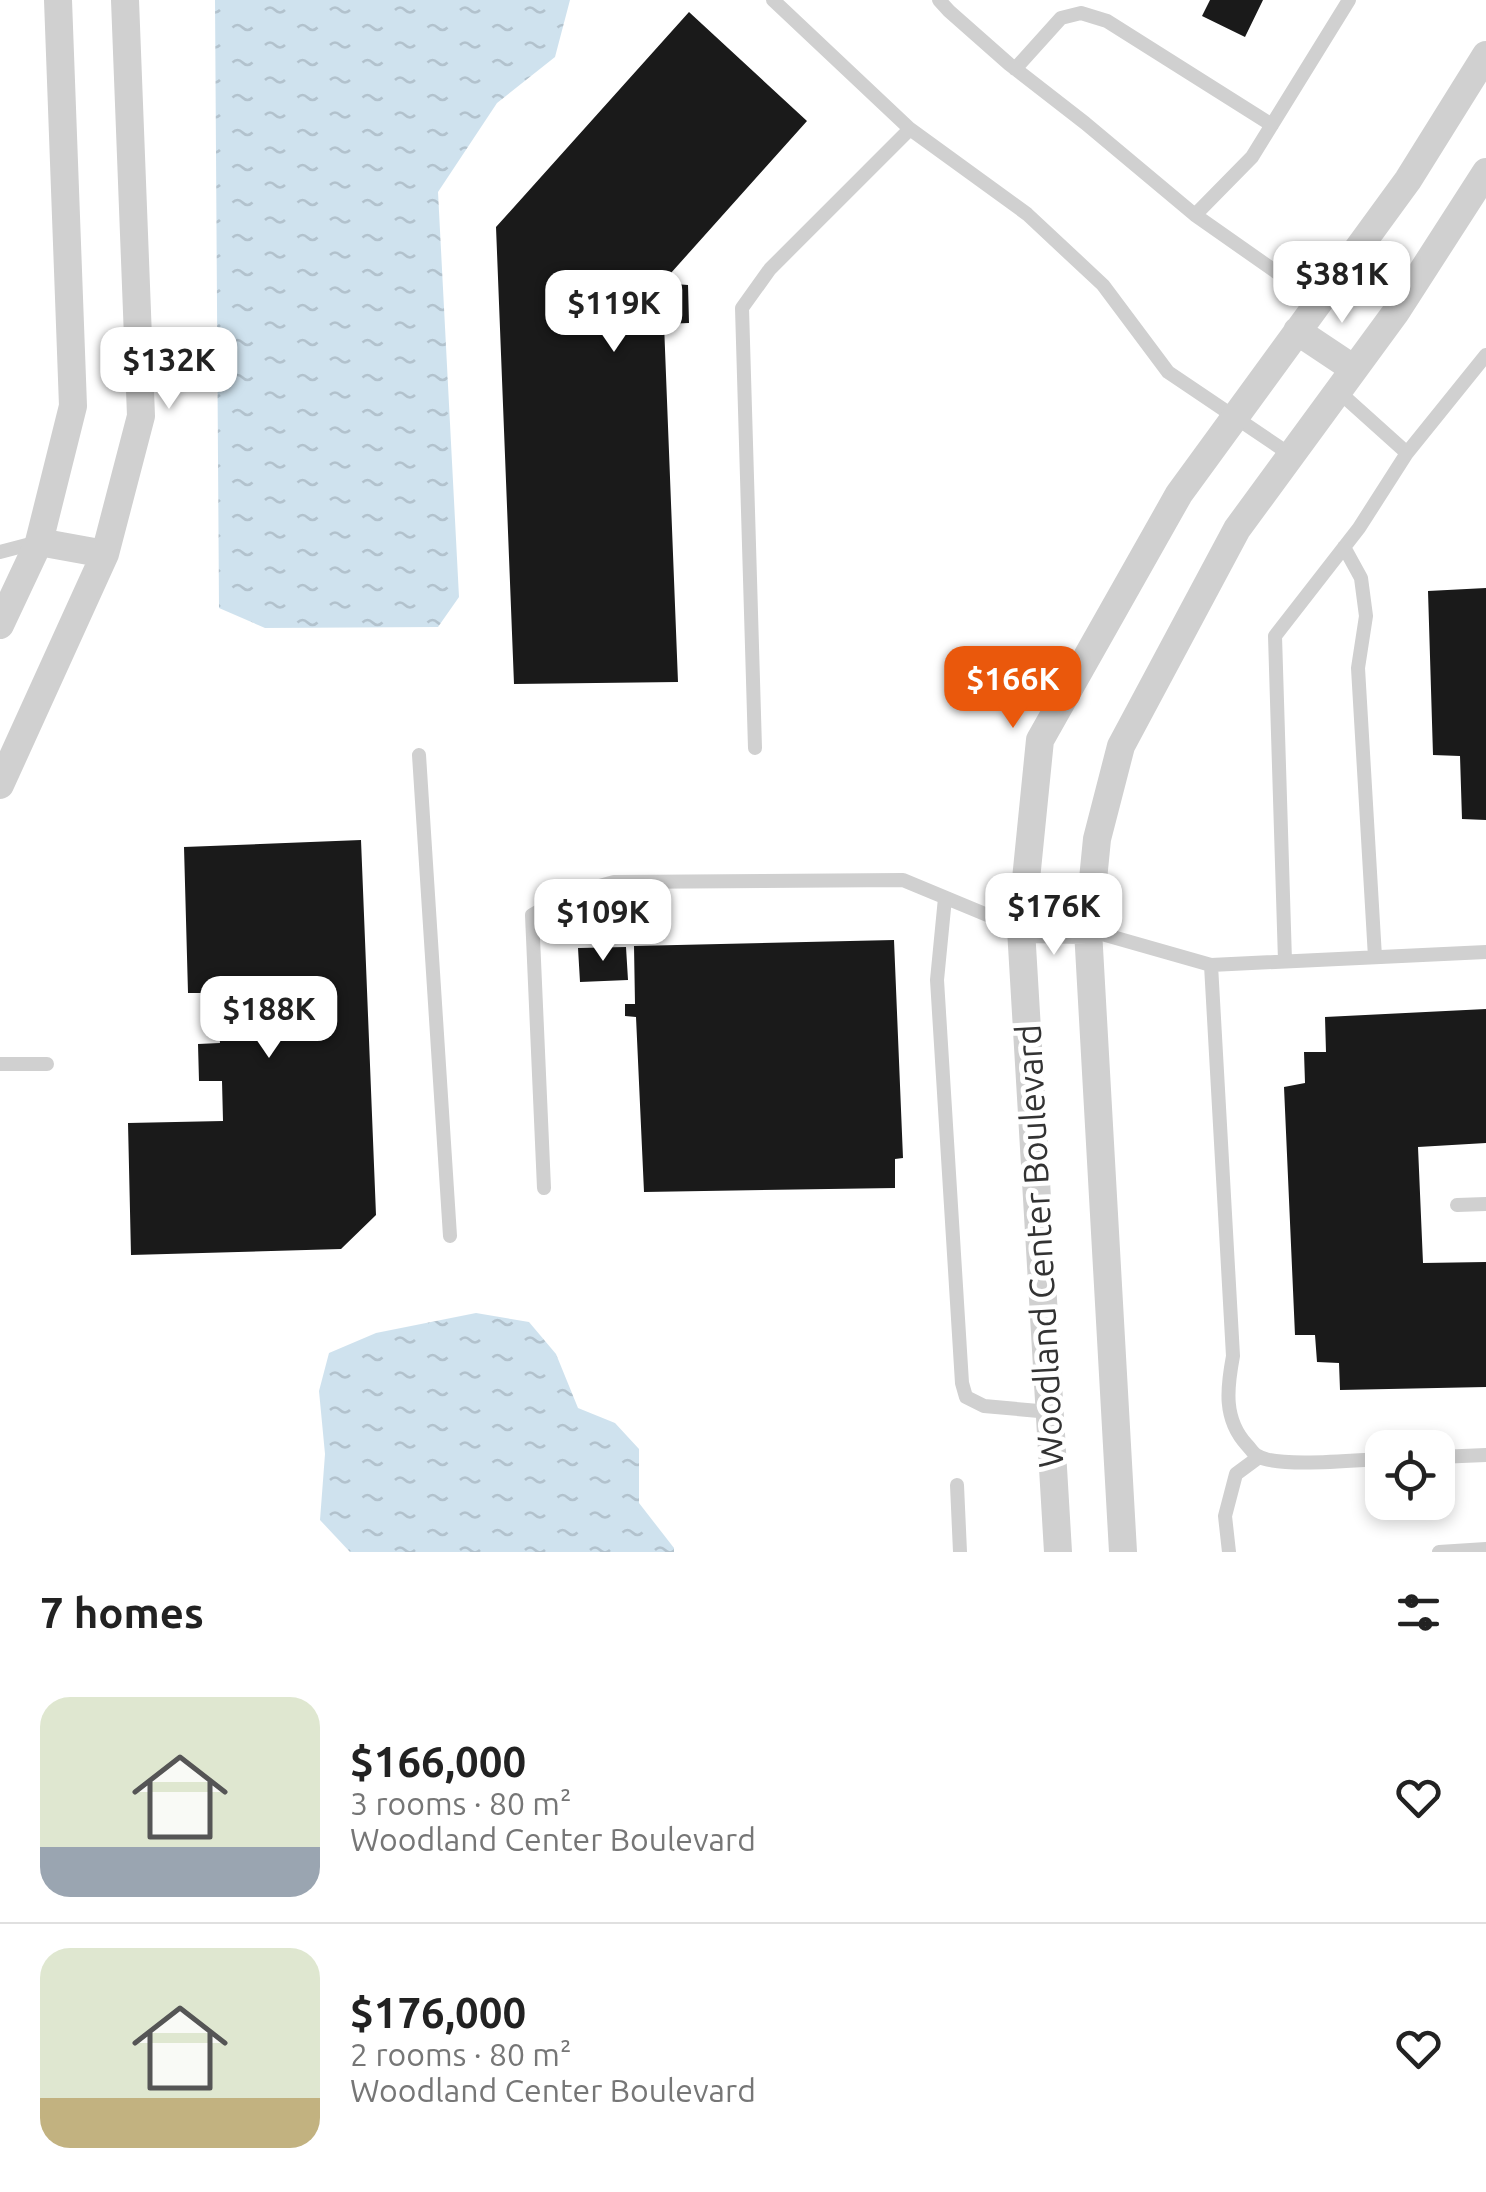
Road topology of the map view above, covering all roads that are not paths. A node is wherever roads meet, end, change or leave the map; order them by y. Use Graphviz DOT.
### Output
graph roads {
  1 [pos="58,0"];
  2 [pos="125,0"];
  3 [pos="773,0"];
  4 [pos="939,0"];
  5 [pos="1350,0"];
  6 [pos="1486,55"];
  7 [pos="1015,68"];
  8 [pos="1272,126"];
  9 [pos="910,129"];
  10 [pos="1486,172"];
  11 [pos="1194,215"];
  12 [pos="1319,302"];
  13 [pos="1297,331"];
  14 [pos="1486,355"];
  15 [pos="1346,380"];
  16 [pos="1235,418"];
  17 [pos="1408,453"];
  18 [pos="1291,455"];
  19 [pos="39,542"];
  20 [pos="1344,547"];
  21 [pos="0,552"];
  22 [pos="105,554"];
  23 [pos="0,624"];
  24 [pos="755,748"];
  25 [pos="420,755"];
  26 [pos="0,786"];
  27 [pos="945,898"];
  28 [pos="1021,929"];
  29 [pos="1088,930"];
  30 [pos="1486,952"];
  31 [pos="1376,957"];
  32 [pos="1284,962"];
  33 [pos="1211,965"];
  34 [pos="0,1064"];
  35 [pos="47,1064"];
  36 [pos="544,1188"];
  37 [pos="1486,1204"];
  38 [pos="1458,1205"];
  39 [pos="450,1236"];
  40 [pos="1050,1412"];
  41 [pos="1486,1455"];
  42 [pos="1455,1456"];
  43 [pos="1259,1457"];
  44 [pos="1365,1460"];
  45 [pos="958,1485"];
  46 [pos="1486,1549"];
  47 [pos="960,1552"];
  48 [pos="1058,1552"];
  49 [pos="1123,1552"];
  50 [pos="1229,1552"];
  51 [pos="1439,1552"];
  1 -- 19 [label="street"];
  2 -- 22 [label="street"];
  3 -- 9 [label="lane"];
  4 -- 7 [label="lane"];
  5 -- 8 [label="lane"];
  6 -- 12 [label="street, Woodland Center Boulevard"];
  7 -- 8 [label="lane"];
  7 -- 11 [label="lane"];
  8 -- 11 [label="lane"];
  9 -- 16 [label="lane"];
  9 -- 24 [label="lane"];
  10 -- 15 [label="street, Woodland Center Boulevard"];
  11 -- 12 [label="lane"];
  12 -- 13 [label="street, Woodland Center Boulevard"];
  13 -- 15 [label="street"];
  13 -- 16 [label="street, Woodland Center Boulevard"];
  14 -- 17 [label="lane"];
  15 -- 17 [label="lane"];
  15 -- 18 [label="street, Woodland Center Boulevard"];
  16 -- 18 [label="lane"];
  16 -- 28 [label="street, Woodland Center Boulevard"];
  17 -- 20 [label="lane"];
  18 -- 29 [label="street, Woodland Center Boulevard"];
  19 -- 21 [label="lane"];
  19 -- 22 [label="street"];
  19 -- 23 [label="street"];
  20 -- 31 [label="lane"];
  20 -- 32 [label="lane"];
  22 -- 26 [label="street"];
  25 -- 39 [label="lane"];
  27 -- 28 [label="lane"];
  27 -- 36 [label="lane"];
  27 -- 40 [label="lane"];
  28 -- 29 [label="street"];
  28 -- 40 [label="street, Woodland Center Boulevard"];
  29 -- 33 [label="lane"];
  29 -- 49 [label="street, Woodland Center Boulevard"];
  30 -- 31 [label="lane"];
  31 -- 32 [label="lane"];
  32 -- 33 [label="lane"];
  33 -- 43 [label="lane"];
  34 -- 35 [label="lane"];
  37 -- 38 [label="lane"];
  40 -- 48 [label="street, Woodland Center Boulevard"];
  41 -- 42 [label="lane"];
  43 -- 44 [label="lane"];
  43 -- 50 [label="lane"];
  45 -- 47 [label="lane"];
  46 -- 51 [label="lane"];
}
